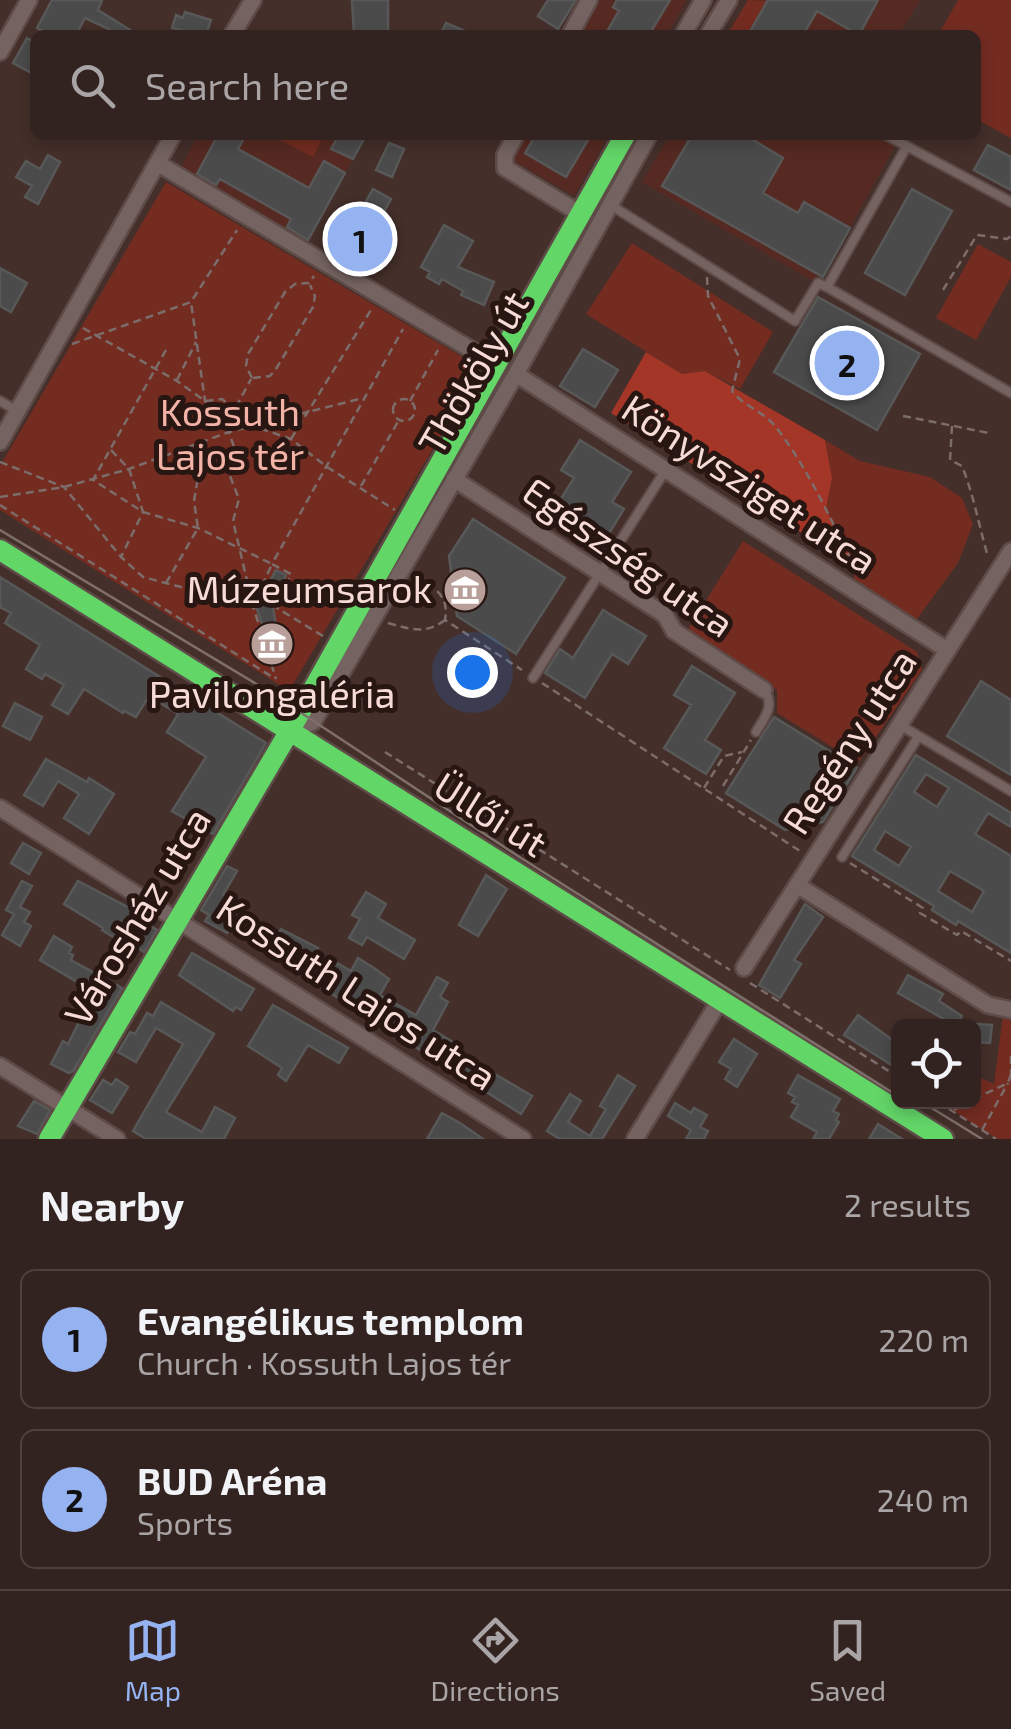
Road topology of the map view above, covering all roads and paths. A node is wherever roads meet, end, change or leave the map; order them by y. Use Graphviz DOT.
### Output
graph roads {
  1 [pos="28,0"];
  2 [pos="253,0"];
  3 [pos="589,0"];
  4 [pos="703,0"];
  5 [pos="729,0"];
  6 [pos="235,30"];
  7 [pos="573,30"];
  8 [pos="686,30"];
  9 [pos="711,30"];
  10 [pos="0,52"];
  11 [pos="170,140"];
  12 [pos="514,140"];
  13 [pos="621,140"];
  14 [pos="645,140"];
  15 [pos="895,140"];
  16 [pos="906,146"];
  17 [pos="157,162"];
  18 [pos="1011,202"];
  19 [pos="609,204"];
  20 [pos="579,213"];
  21 [pos="246,216"];
  22 [pos="1011,236"];
  23 [pos="708,267"];
  24 [pos="827,288"];
  25 [pos="944,290"];
  26 [pos="380,296"];
  27 [pos="191,302"];
  28 [pos="412,314"];
  29 [pos="68,320"];
  30 [pos="446,335"];
  31 [pos="98,336"];
  32 [pos="198,340"];
  33 [pos="52,349"];
  34 [pos="166,350"];
  35 [pos="506,370"];
  36 [pos="154,371"];
  37 [pos="252,378"];
  38 [pos="176,381"];
  39 [pos="1011,393"];
  40 [pos="364,398"];
  41 [pos="0,401"];
  42 [pos="205,401"];
  43 [pos="410,401"];
  44 [pos="236,407"];
  45 [pos="308,410"];
  46 [pos="17,411"];
  47 [pos="903,416"];
  48 [pos="400,420"];
  49 [pos="256,426"];
  50 [pos="952,426"];
  51 [pos="229,432"];
  52 [pos="988,433"];
  53 [pos="291,439"];
  54 [pos="0,442"];
  55 [pos="204,442"];
  56 [pos="110,448"];
  57 [pos="0,462"];
  58 [pos="327,467"];
  59 [pos="128,468"];
  60 [pos="666,470"];
  61 [pos="454,479"];
  62 [pos="93,480"];
  63 [pos="64,488"];
  64 [pos="360,488"];
  65 [pos="0,497"];
  66 [pos="0,506"];
  67 [pos="143,512"];
  68 [pos="409,518"];
  69 [pos="198,528"];
  70 [pos="237,546"];
  71 [pos="0,550"];
  72 [pos="1011,551"];
  73 [pos="120,557"];
  74 [pos="272,564"];
  75 [pos="402,568"];
  76 [pos="599,574"];
  77 [pos="994,577"];
  78 [pos="165,584"];
  79 [pos="854,590"];
  80 [pos="253,606"];
  81 [pos="372,619"];
  82 [pos="445,620"];
  83 [pos="346,641"];
  84 [pos="947,650"];
  85 [pos="533,678"];
  86 [pos="764,690"];
  87 [pos="900,726"];
  88 [pos="289,732"];
  89 [pos="756,732"];
  90 [pos="918,737"];
  91 [pos="385,752"];
  92 [pos="743,752"];
  93 [pos="723,786"];
  94 [pos="704,788"];
  95 [pos="1011,791"];
  96 [pos="0,808"];
  97 [pos="838,821"];
  98 [pos="857,833"];
  99 [pos="842,857"];
  100 [pos="813,859"];
  101 [pos="797,885"];
  102 [pos="177,918"];
  103 [pos="1011,961"];
  104 [pos="744,975"];
  105 [pos="720,1000"];
  106 [pos="1011,1010"];
  107 [pos="1011,1056"];
  108 [pos="0,1066"];
  109 [pos="891,1071"];
  110 [pos="1011,1074"];
  111 [pos="1008,1083"];
  112 [pos="981,1095"];
  113 [pos="68,1107"];
  114 [pos="949,1109"];
  115 [pos="955,1109"];
  116 [pos="952,1111"];
  117 [pos="982,1130"];
  118 [pos="937,1137"];
  119 [pos="49,1139"];
  120 [pos="117,1139"];
  121 [pos="523,1139"];
  122 [pos="635,1139"];
  123 [pos="996,1139"];
  1 -- 10 [label="street"];
  2 -- 6 [label="street"];
  3 -- 7 [label="street"];
  4 -- 8 [label="street"];
  5 -- 9 [label="street"];
  11 -- 17 [label="street"];
  12 -- 20 [label="street"];
  13 -- 20 [label="street, Thököly út"];
  14 -- 19 [label="street, Thököly út"];
  15 -- 16 [label="lane"];
  16 -- 18 [label="lane"];
  16 -- 24 [label="lane"];
  17 -- 21 [label="street"];
  17 -- 29 [label="street"];
  19 -- 23 [label="lane"];
  19 -- 35 [label="street, Thököly út"];
  20 -- 35 [label="street, Thököly út"];
  21 -- 26 [label="street"];
  21 -- 27 [label="path"];
  22 -- 25 [label="path"];
  23 -- 24 [label="lane"];
  23 -- 79 [label="path"];
  24 -- 39 [label="lane"];
  26 -- 28 [label="street"];
  26 -- 45 [label="path"];
  27 -- 31 [label="path"];
  27 -- 32 [label="path"];
  28 -- 30 [label="street"];
  28 -- 40 [label="path"];
  29 -- 31 [label="path"];
  29 -- 33 [label="street"];
  30 -- 35 [label="street"];
  30 -- 43 [label="path"];
  31 -- 33 [label="path"];
  31 -- 36 [label="path"];
  32 -- 38 [label="path"];
  32 -- 42 [label="path"];
  33 -- 46 [label="street"];
  34 -- 36 [label="path"];
  35 -- 60 [label="street, Könyvsziget utca"];
  35 -- 61 [label="street, Thököly út"];
  35 -- 68 [label="street, Thököly út"];
  36 -- 38 [label="path"];
  36 -- 56 [label="path"];
  37 -- 37 [label="path"];
  37 -- 44 [label="path"];
  38 -- 42 [label="path"];
  40 -- 45 [label="path"];
  40 -- 58 [label="path"];
  41 -- 46 [label="lane"];
  42 -- 44 [label="path"];
  42 -- 51 [label="path"];
  43 -- 48 [label="path"];
  43 -- 48 [label="path"];
  44 -- 49 [label="path"];
  45 -- 49 [label="path"];
  45 -- 53 [label="path"];
  46 -- 54 [label="street"];
  47 -- 50 [label="path"];
  48 -- 64 [label="path"];
  49 -- 51 [label="path"];
  49 -- 53 [label="path"];
  50 -- 52 [label="path"];
  50 -- 77 [label="path"];
  51 -- 55 [label="path"];
  51 -- 70 [label="path"];
  53 -- 58 [label="path"];
  55 -- 59 [label="path"];
  55 -- 69 [label="path"];
  56 -- 59 [label="path"];
  56 -- 62 [label="path"];
  57 -- 63 [label="path"];
  58 -- 64 [label="path"];
  58 -- 74 [label="path"];
  59 -- 62 [label="path"];
  59 -- 67 [label="path"];
  60 -- 76 [label="lane"];
  60 -- 79 [label="street, Könyvsziget utca"];
  61 -- 75 [label="street, Thököly út"];
  61 -- 76 [label="street, Egészség utca"];
  62 -- 63 [label="path"];
  62 -- 67 [label="path"];
  63 -- 65 [label="path"];
  63 -- 73 [label="path"];
  64 -- 68 [label="path"];
  66 -- 80 [label="path"];
  67 -- 69 [label="path"];
  67 -- 73 [label="path"];
  68 -- 83 [label="street, Thököly út"];
  69 -- 70 [label="path"];
  69 -- 78 [label="path"];
  70 -- 74 [label="path"];
  70 -- 80 [label="path"];
  71 -- 88 [label="street, Üllői út"];
  72 -- 77 [label="street, Regény utca"];
  73 -- 78 [label="path"];
  74 -- 80 [label="path"];
  74 -- 83 [label="path"];
  75 -- 81 [label="street, Thököly út"];
  75 -- 82 [label="path"];
  76 -- 85 [label="lane"];
  76 -- 86 [label="street, Egészség utca"];
  77 -- 84 [label="street, Regény utca"];
  78 -- 80 [label="path"];
  79 -- 84 [label="street, Könyvsziget utca"];
  81 -- 82 [label="path"];
  81 -- 83 [label="street, Thököly út"];
  82 -- 85 [label="path"];
  83 -- 88 [label="street, Thököly út"];
  84 -- 87 [label="street, Regény utca"];
  85 -- 94 [label="path"];
  86 -- 89 [label="lane"];
  87 -- 90 [label="lane"];
  87 -- 97 [label="street, Regény utca"];
  88 -- 102 [label="street, Városház utca"];
  88 -- 105 [label="street, Üllői út"];
  89 -- 92 [label="path"];
  90 -- 95 [label="lane"];
  90 -- 98 [label="lane"];
  91 -- 104 [label="path"];
  92 -- 93 [label="path"];
  92 -- 94 [label="path"];
  94 -- 100 [label="path"];
  96 -- 102 [label="street, Kossuth Lajos utca"];
  97 -- 98 [label="lane"];
  97 -- 100 [label="street, Regény utca"];
  98 -- 99 [label="lane"];
  99 -- 103 [label="path"];
  100 -- 101 [label="street, Regény utca"];
  101 -- 104 [label="street, Regény utca"];
  101 -- 106 [label="street"];
  102 -- 113 [label="street, Városház utca"];
  102 -- 121 [label="street, Kossuth Lajos utca"];
  104 -- 109 [label="path"];
  105 -- 118 [label="street, Üllői út"];
  105 -- 122 [label="street"];
  107 -- 110 [label="path"];
  108 -- 113 [label="street"];
  110 -- 111 [label="path"];
  111 -- 112 [label="path"];
  111 -- 117 [label="path"];
  113 -- 119 [label="street, Városház utca"];
  113 -- 120 [label="street"];
  114 -- 116 [label="path"];
  115 -- 116 [label="path"];
  116 -- 117 [label="path"];
  117 -- 123 [label="path"];
}
